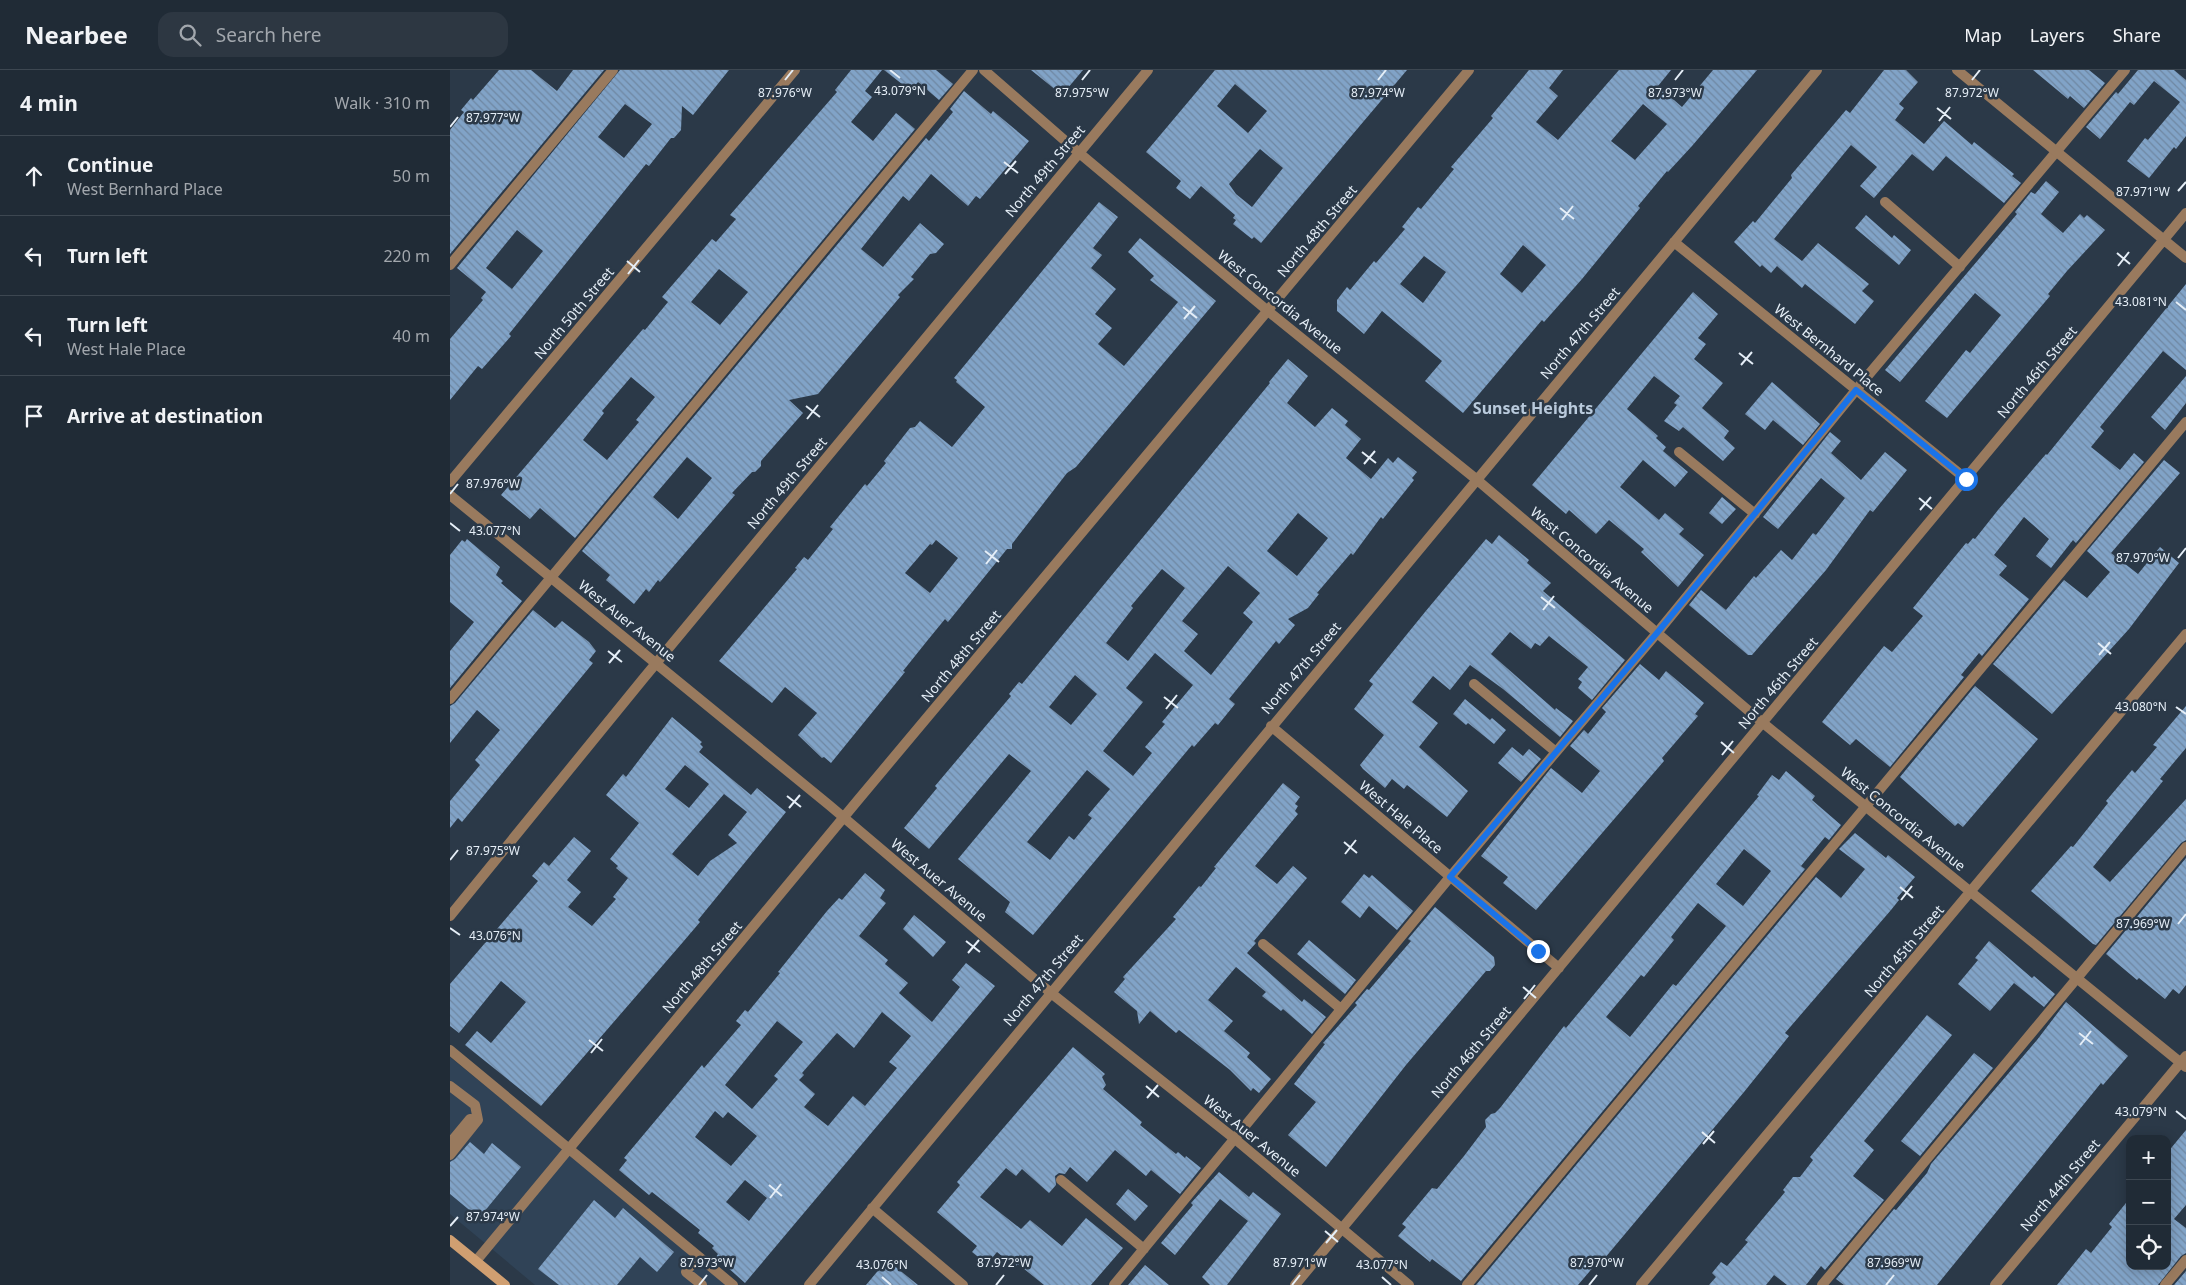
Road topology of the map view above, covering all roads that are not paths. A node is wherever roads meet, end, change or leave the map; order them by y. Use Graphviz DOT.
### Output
graph roads {
  1 [pos="613,70"];
  2 [pos="795,70"];
  3 [pos="973,70"];
  4 [pos="984,70"];
  5 [pos="1148,70"];
  6 [pos="1469,70"];
  7 [pos="1817,70"];
  8 [pos="1957,70"];
  9 [pos="2125,70"];
  10 [pos="1078,152"];
  11 [pos="2056,152"];
  12 [pos="1885,202"];
  13 [pos="2186,213"];
  14 [pos="2164,240"];
  15 [pos="1674,242"];
  16 [pos="2186,258"];
  17 [pos="450,265"];
  18 [pos="1960,267"];
  19 [pos="1268,311"];
  20 [pos="1856,390"];
  21 [pos="2186,422"];
  22 [pos="1679,452"];
  23 [pos="1476,479"];
  24 [pos="1966,479"];
  25 [pos="450,482"];
  26 [pos="450,495"];
  27 [pos="1755,514"];
  28 [pos="551,577"];
  29 [pos="1657,633"];
  30 [pos="2186,634"];
  31 [pos="656,662"];
  32 [pos="1474,684"];
  33 [pos="450,700"];
  34 [pos="1763,723"];
  35 [pos="1271,726"];
  36 [pos="1556,752"];
  37 [pos="1864,805"];
  38 [pos="844,817"];
  39 [pos="2186,848"];
  40 [pos="1450,877"];
  41 [pos="1971,893"];
  42 [pos="450,916"];
  43 [pos="1263,944"];
  44 [pos="1559,968"];
  45 [pos="2078,979"];
  46 [pos="1051,993"];
  47 [pos="1341,1009"];
  48 [pos="450,1050"];
  49 [pos="2184,1062"];
  50 [pos="450,1086"];
  51 [pos="478,1120"];
  52 [pos="1235,1139"];
  53 [pos="450,1143"];
  54 [pos="569,1149"];
  55 [pos="450,1155"];
  56 [pos="1061,1180"];
  57 [pos="872,1208"];
  58 [pos="1342,1228"];
  59 [pos="450,1240"];
  60 [pos="1144,1249"];
  61 [pos="698,1256"];
  62 [pos="2186,1260"];
  63 [pos="476,1262"];
  64 [pos="505,1285"];
  65 [pos="702,1285"];
  66 [pos="733,1285"];
  67 [pos="809,1285"];
  68 [pos="963,1285"];
  69 [pos="1114,1285"];
  70 [pos="1294,1285"];
  71 [pos="1409,1285"];
  72 [pos="1466,1285"];
  73 [pos="1641,1285"];
  74 [pos="1822,1285"];
  75 [pos="1994,1285"];
  76 [pos="2165,1285"];
  1 -- 17 [label="street"];
  2 -- 25 [label="street, North 50th Street"];
  3 -- 28 [label="street"];
  4 -- 10 [label="street, West Concordia Avenue"];
  5 -- 10 [label="street, North 49th Street"];
  6 -- 19 [label="street, North 48th Street"];
  7 -- 15 [label="street, North 47th Street"];
  8 -- 11 [label="street"];
  9 -- 11 [label="street"];
  10 -- 19 [label="street, West Concordia Avenue"];
  10 -- 31 [label="street, North 49th Street"];
  11 -- 14 [label="street"];
  11 -- 18 [label="street"];
  12 -- 18 [label="street"];
  13 -- 14 [label="street, North 46th Street"];
  14 -- 16 [label="street"];
  14 -- 24 [label="street, North 46th Street"];
  15 -- 20 [label="street, West Bernhard Place"];
  15 -- 23 [label="street, North 47th Street"];
  18 -- 20 [label="street"];
  19 -- 23 [label="street, West Concordia Avenue"];
  19 -- 38 [label="street, North 48th Street"];
  20 -- 24 [label="street, West Bernhard Place"];
  20 -- 27 [label="street"];
  21 -- 37 [label="street"];
  22 -- 27 [label="street"];
  23 -- 29 [label="street, West Concordia Avenue"];
  23 -- 35 [label="street, North 47th Street"];
  24 -- 34 [label="street, North 46th Street"];
  26 -- 28 [label="street, West Auer Avenue"];
  27 -- 29 [label="street"];
  28 -- 31 [label="street, West Auer Avenue"];
  28 -- 33 [label="street"];
  29 -- 34 [label="street, West Concordia Avenue"];
  29 -- 36 [label="street"];
  30 -- 41 [label="street, North 45th Street"];
  31 -- 38 [label="street, West Auer Avenue"];
  31 -- 42 [label="street, North 49th Street"];
  32 -- 36 [label="street"];
  34 -- 37 [label="street, West Concordia Avenue"];
  34 -- 44 [label="street, North 46th Street"];
  35 -- 40 [label="street, West Hale Place"];
  35 -- 46 [label="street, North 47th Street"];
  36 -- 40 [label="street"];
  37 -- 41 [label="street, West Concordia Avenue"];
  37 -- 72 [label="street"];
  38 -- 46 [label="street, West Auer Avenue"];
  38 -- 54 [label="street, North 48th Street"];
  39 -- 45 [label="street"];
  40 -- 44 [label="street, West Hale Place"];
  40 -- 47 [label="street"];
  41 -- 45 [label="street, West Concordia Avenue"];
  41 -- 73 [label="street, North 45th Street"];
  43 -- 47 [label="street"];
  44 -- 58 [label="street, North 46th Street"];
  45 -- 49 [label="street, West Concordia Avenue"];
  45 -- 74 [label="street"];
  46 -- 52 [label="street, West Auer Avenue"];
  46 -- 57 [label="street, North 47th Street"];
  47 -- 52 [label="street"];
  48 -- 54 [label="street"];
  49 -- 75 [label="street, North 44th Street"];
  50 -- 51 [label="street"];
  51 -- 53 [label="street"];
  51 -- 55 [label="street"];
  52 -- 58 [label="street, West Auer Avenue"];
  52 -- 60 [label="street"];
  54 -- 61 [label="street"];
  54 -- 63 [label="street, North 48th Street"];
  56 -- 60 [label="street"];
  57 -- 67 [label="street, North 47th Street"];
  57 -- 68 [label="street"];
  58 -- 70 [label="street, North 46th Street"];
  58 -- 71 [label="street, West Auer Avenue"];
  59 -- 63 [label="main road"];
  60 -- 69 [label="street"];
  61 -- 65 [label="street"];
  61 -- 66 [label="street"];
  62 -- 76 [label="street"];
  63 -- 64 [label="main road"];
}
